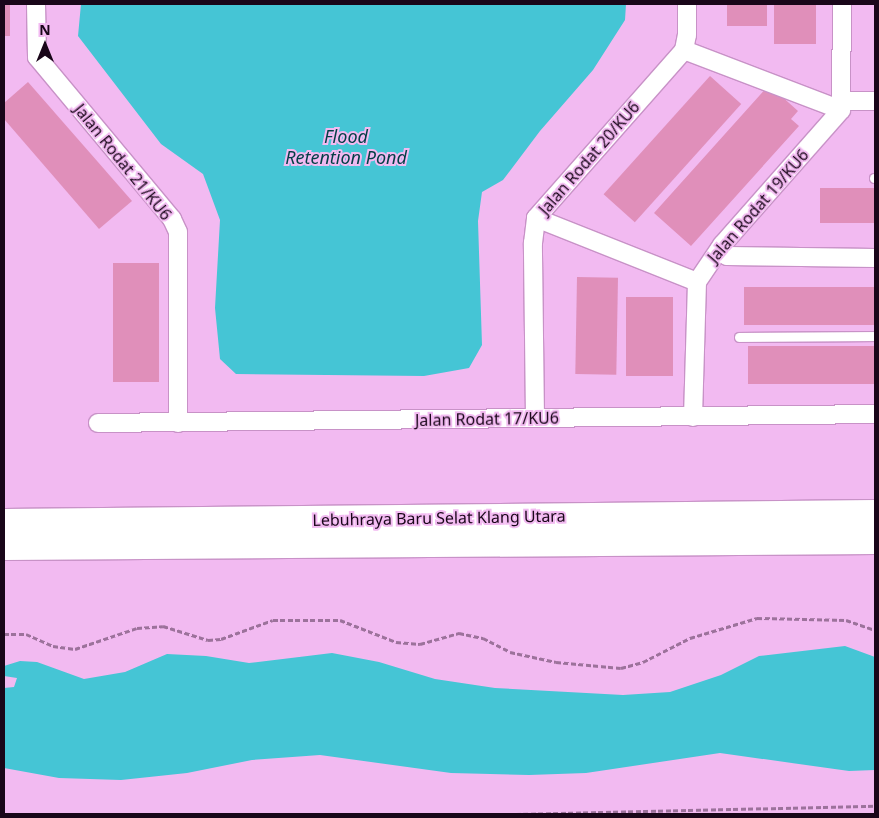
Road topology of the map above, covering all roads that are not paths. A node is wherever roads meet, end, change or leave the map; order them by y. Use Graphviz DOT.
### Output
graph roads {
  1 [pos="36,4"];
  2 [pos="687,4"];
  3 [pos="842,4"];
  4 [pos="684,50"];
  5 [pos="875,101"];
  6 [pos="842,105"];
  7 [pos="536,218"];
  8 [pos="718,250"];
  9 [pos="875,258"];
  10 [pos="697,282"];
  11 [pos="875,336"];
  12 [pos="739,338"];
  13 [pos="875,414"];
  14 [pos="693,417"];
  15 [pos="535,418"];
  16 [pos="98,423"];
  17 [pos="178,423"];
  18 [pos="875,514"];
  19 [pos="4,523"];
  20 [pos="875,540"];
  21 [pos="4,546"];
  1 -- 17 [label="street, Jalan Rodat 21/KU6"];
  2 -- 4 [label="street"];
  3 -- 6 [label="street"];
  4 -- 6 [label="street"];
  4 -- 7 [label="street, Jalan Rodat 20/KU6"];
  5 -- 6 [label="street"];
  6 -- 8 [label="street, Jalan Rodat 19/KU6"];
  7 -- 10 [label="street"];
  7 -- 15 [label="street, Jalan Rodat 20/KU6"];
  8 -- 9 [label="street"];
  8 -- 10 [label="street, Jalan Rodat 19/KU6"];
  10 -- 14 [label="street"];
  11 -- 12 [label="lane"];
  13 -- 14 [label="street, Jalan Rodat 17/KU6"];
  14 -- 15 [label="street, Jalan Rodat 17/KU6"];
  15 -- 17 [label="street, Jalan Rodat 17/KU6"];
  16 -- 17 [label="street, Jalan Rodat 17/KU6"];
  18 -- 19 [label="highway, Lebuhraya Baru Selat Klang Utara"];
  20 -- 21 [label="highway, Lebuhraya Baru Selat Klang Utara"];
}
